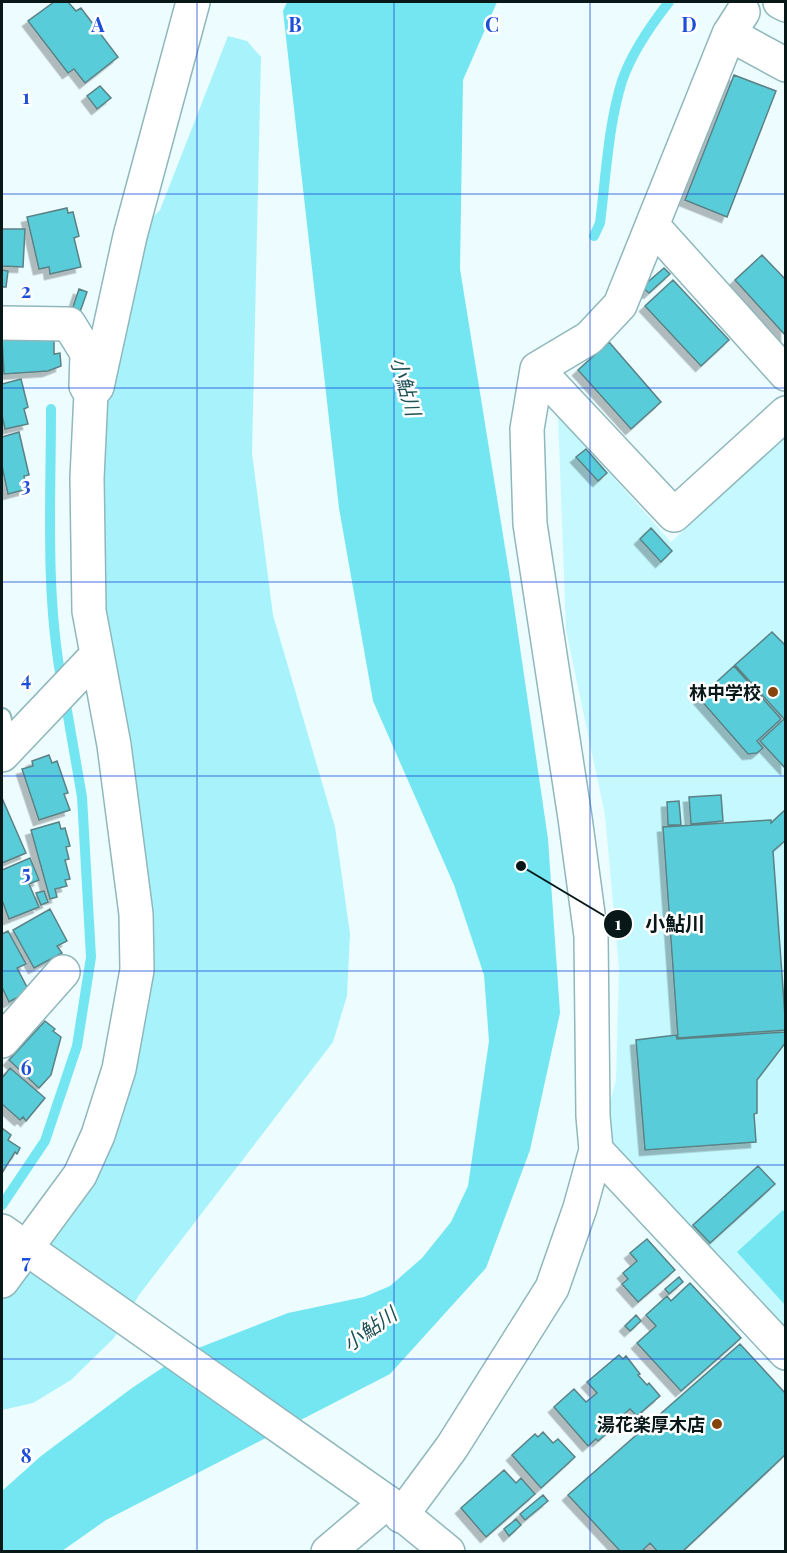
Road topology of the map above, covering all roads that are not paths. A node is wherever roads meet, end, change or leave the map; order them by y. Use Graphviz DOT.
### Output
graph roads {
  1 [pos="193,2"];
  2 [pos="780,2"];
  3 [pos="786,4"];
  4 [pos="786,65"];
  5 [pos="652,225"];
  6 [pos="2,323"];
  7 [pos="537,369"];
  8 [pos="786,374"];
  9 [pos="91,393"];
  10 [pos="786,413"];
  11 [pos="96,656"];
  12 [pos="4,740"];
  13 [pos="63,972"];
  14 [pos="2,1041"];
  15 [pos="596,1150"];
  16 [pos="13,1240"];
  17 [pos="2,1281"];
  18 [pos="786,1353"];
  19 [pos="394,1509"];
  20 [pos="328,1551"];
  21 [pos="447,1551"];
  1 -- 9 [label="street"];
  2 -- 3 [label="street"];
  4 -- 5 [label="street"];
  5 -- 7 [label="street"];
  5 -- 8 [label="street"];
  6 -- 9 [label="street"];
  7 -- 10 [label="street"];
  7 -- 15 [label="street"];
  9 -- 11 [label="street"];
  11 -- 12 [label="street"];
  11 -- 16 [label="street"];
  13 -- 14 [label="street"];
  15 -- 18 [label="street"];
  15 -- 19 [label="street"];
  16 -- 17 [label="street"];
  16 -- 19 [label="street"];
  19 -- 20 [label="street"];
  19 -- 21 [label="street"];
}
